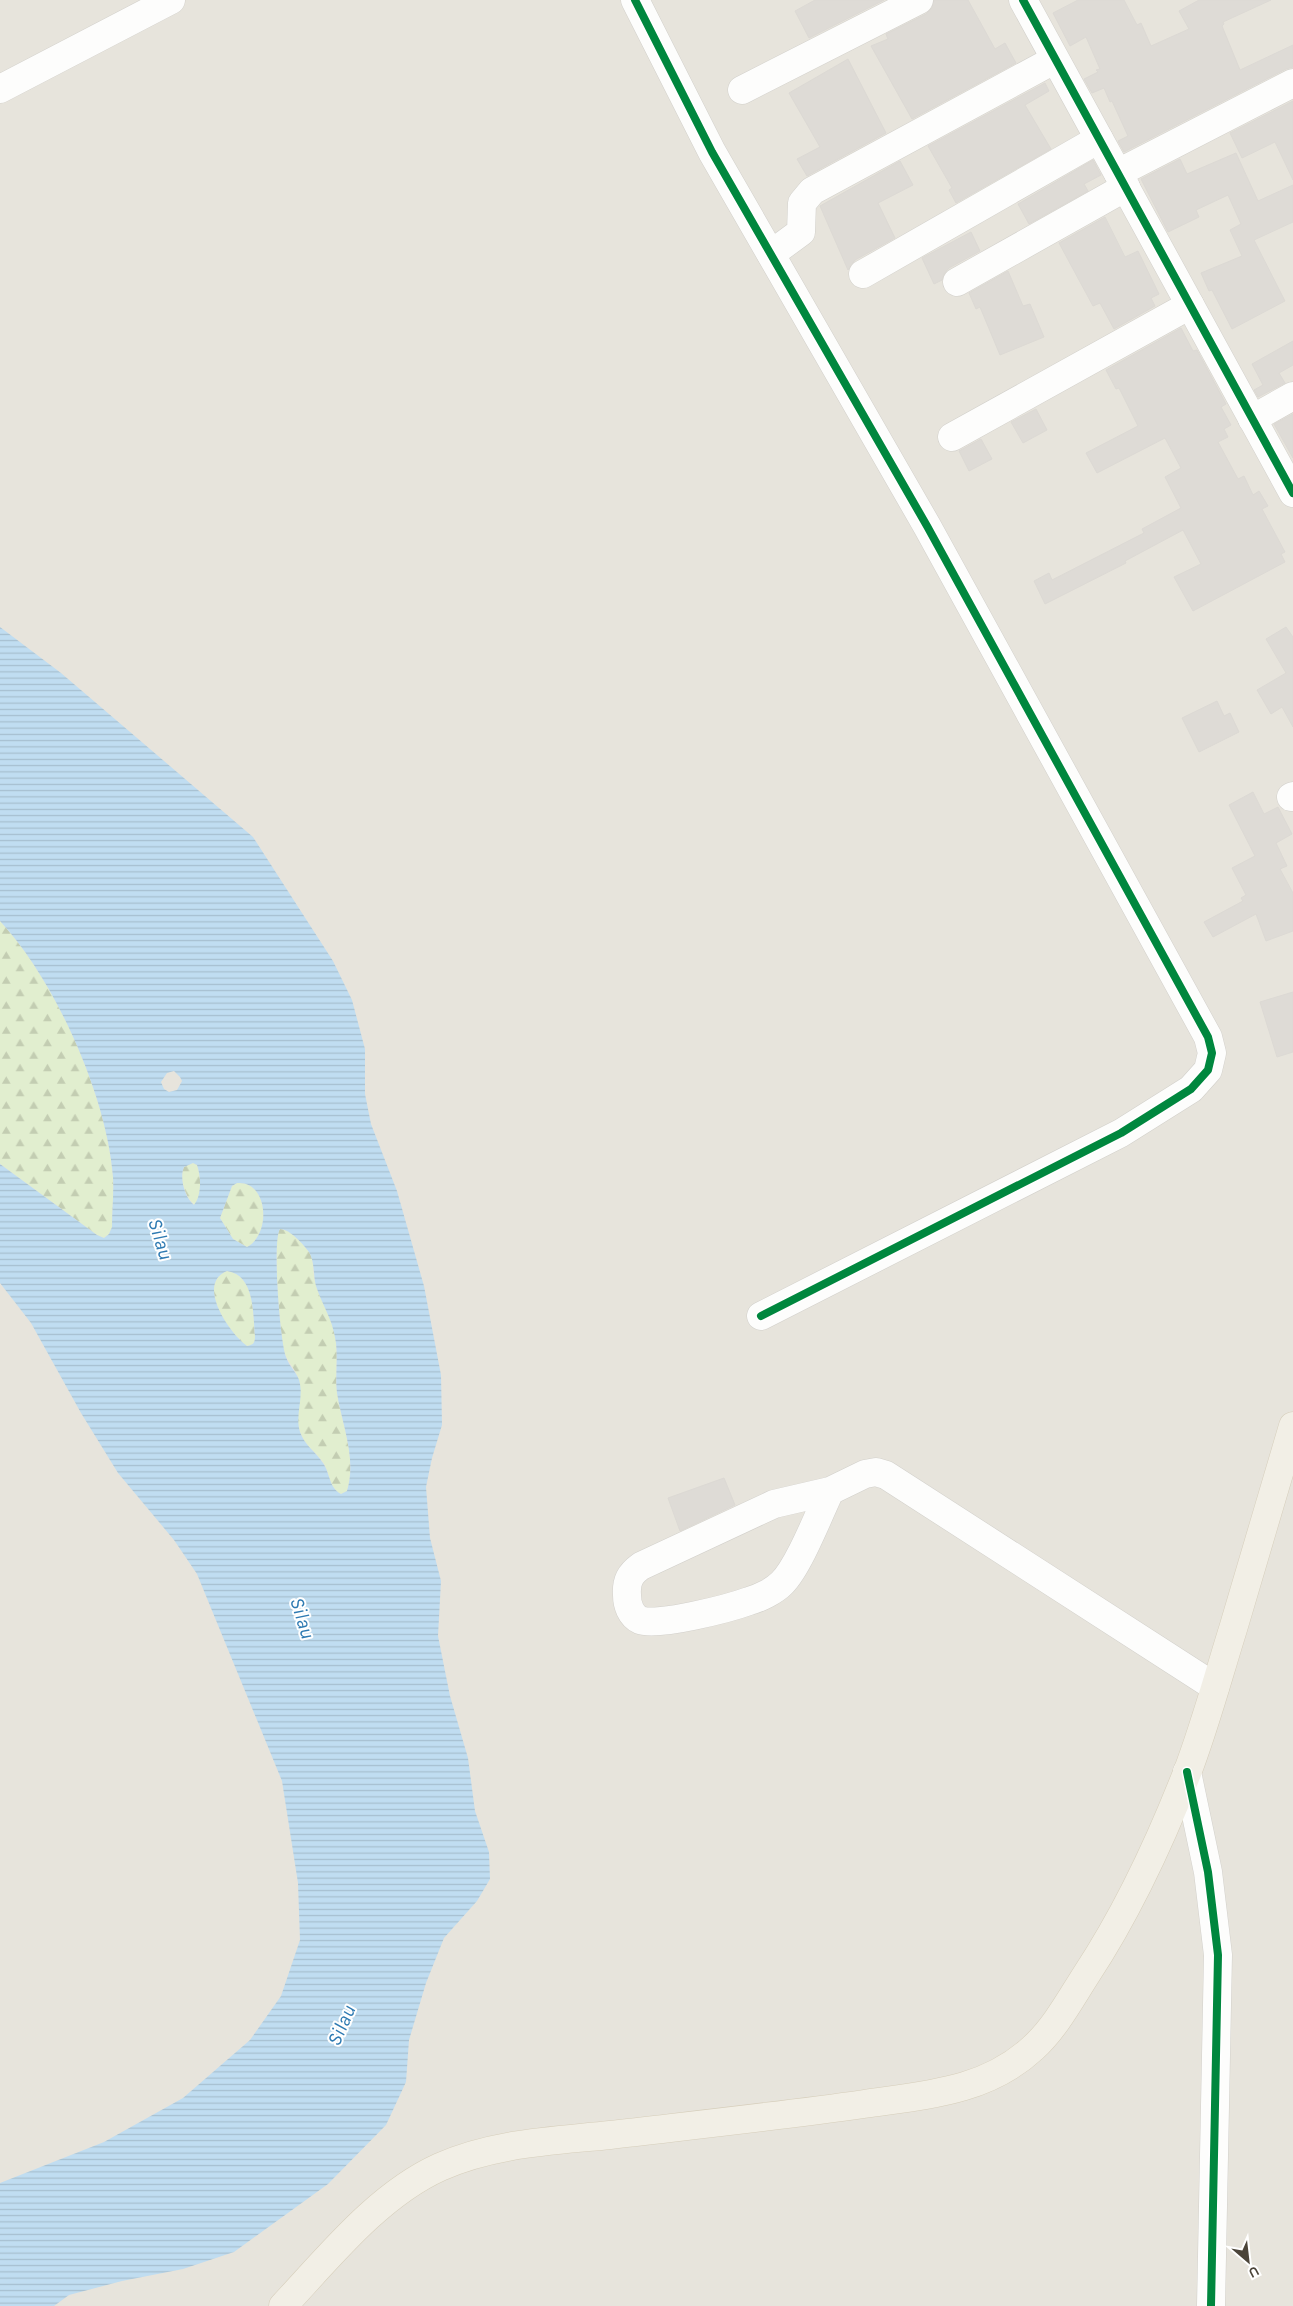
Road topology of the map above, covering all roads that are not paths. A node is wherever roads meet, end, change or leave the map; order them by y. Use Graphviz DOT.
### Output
graph roads {
  1 [pos="172,0"];
  2 [pos="635,0"];
  3 [pos="919,0"];
  4 [pos="1023,0"];
  5 [pos="1054,60"];
  6 [pos="1293,83"];
  7 [pos="0,89"];
  8 [pos="742,90"];
  9 [pos="1099,139"];
  10 [pos="1122,180"];
  11 [pos="771,254"];
  12 [pos="864,274"];
  13 [pos="957,282"];
  14 [pos="1190,305"];
  15 [pos="1293,396"];
  16 [pos="1252,419"];
  17 [pos="952,437"];
  18 [pos="1293,493"];
  19 [pos="761,1316"];
  20 [pos="1293,1426"];
  21 [pos="830,1491"];
  22 [pos="1215,1688"];
  23 [pos="1187,1772"];
  24 [pos="283,2306"];
  25 [pos="1211,2306"];
  1 -- 7 [label="street"];
  2 -- 11 [label="street"];
  3 -- 8 [label="street"];
  4 -- 5 [label="street"];
  5 -- 9 [label="street"];
  5 -- 11 [label="street"];
  6 -- 10 [label="street"];
  9 -- 10 [label="street"];
  9 -- 12 [label="street"];
  10 -- 13 [label="street"];
  10 -- 14 [label="street"];
  11 -- 19 [label="street"];
  14 -- 16 [label="street"];
  14 -- 17 [label="street"];
  15 -- 16 [label="street"];
  16 -- 18 [label="street"];
  20 -- 22 [label="main road"];
  21 -- 21 [label="street"];
  21 -- 22 [label="street"];
  22 -- 23 [label="main road"];
  23 -- 24 [label="main road"];
  23 -- 25 [label="street"];
}
